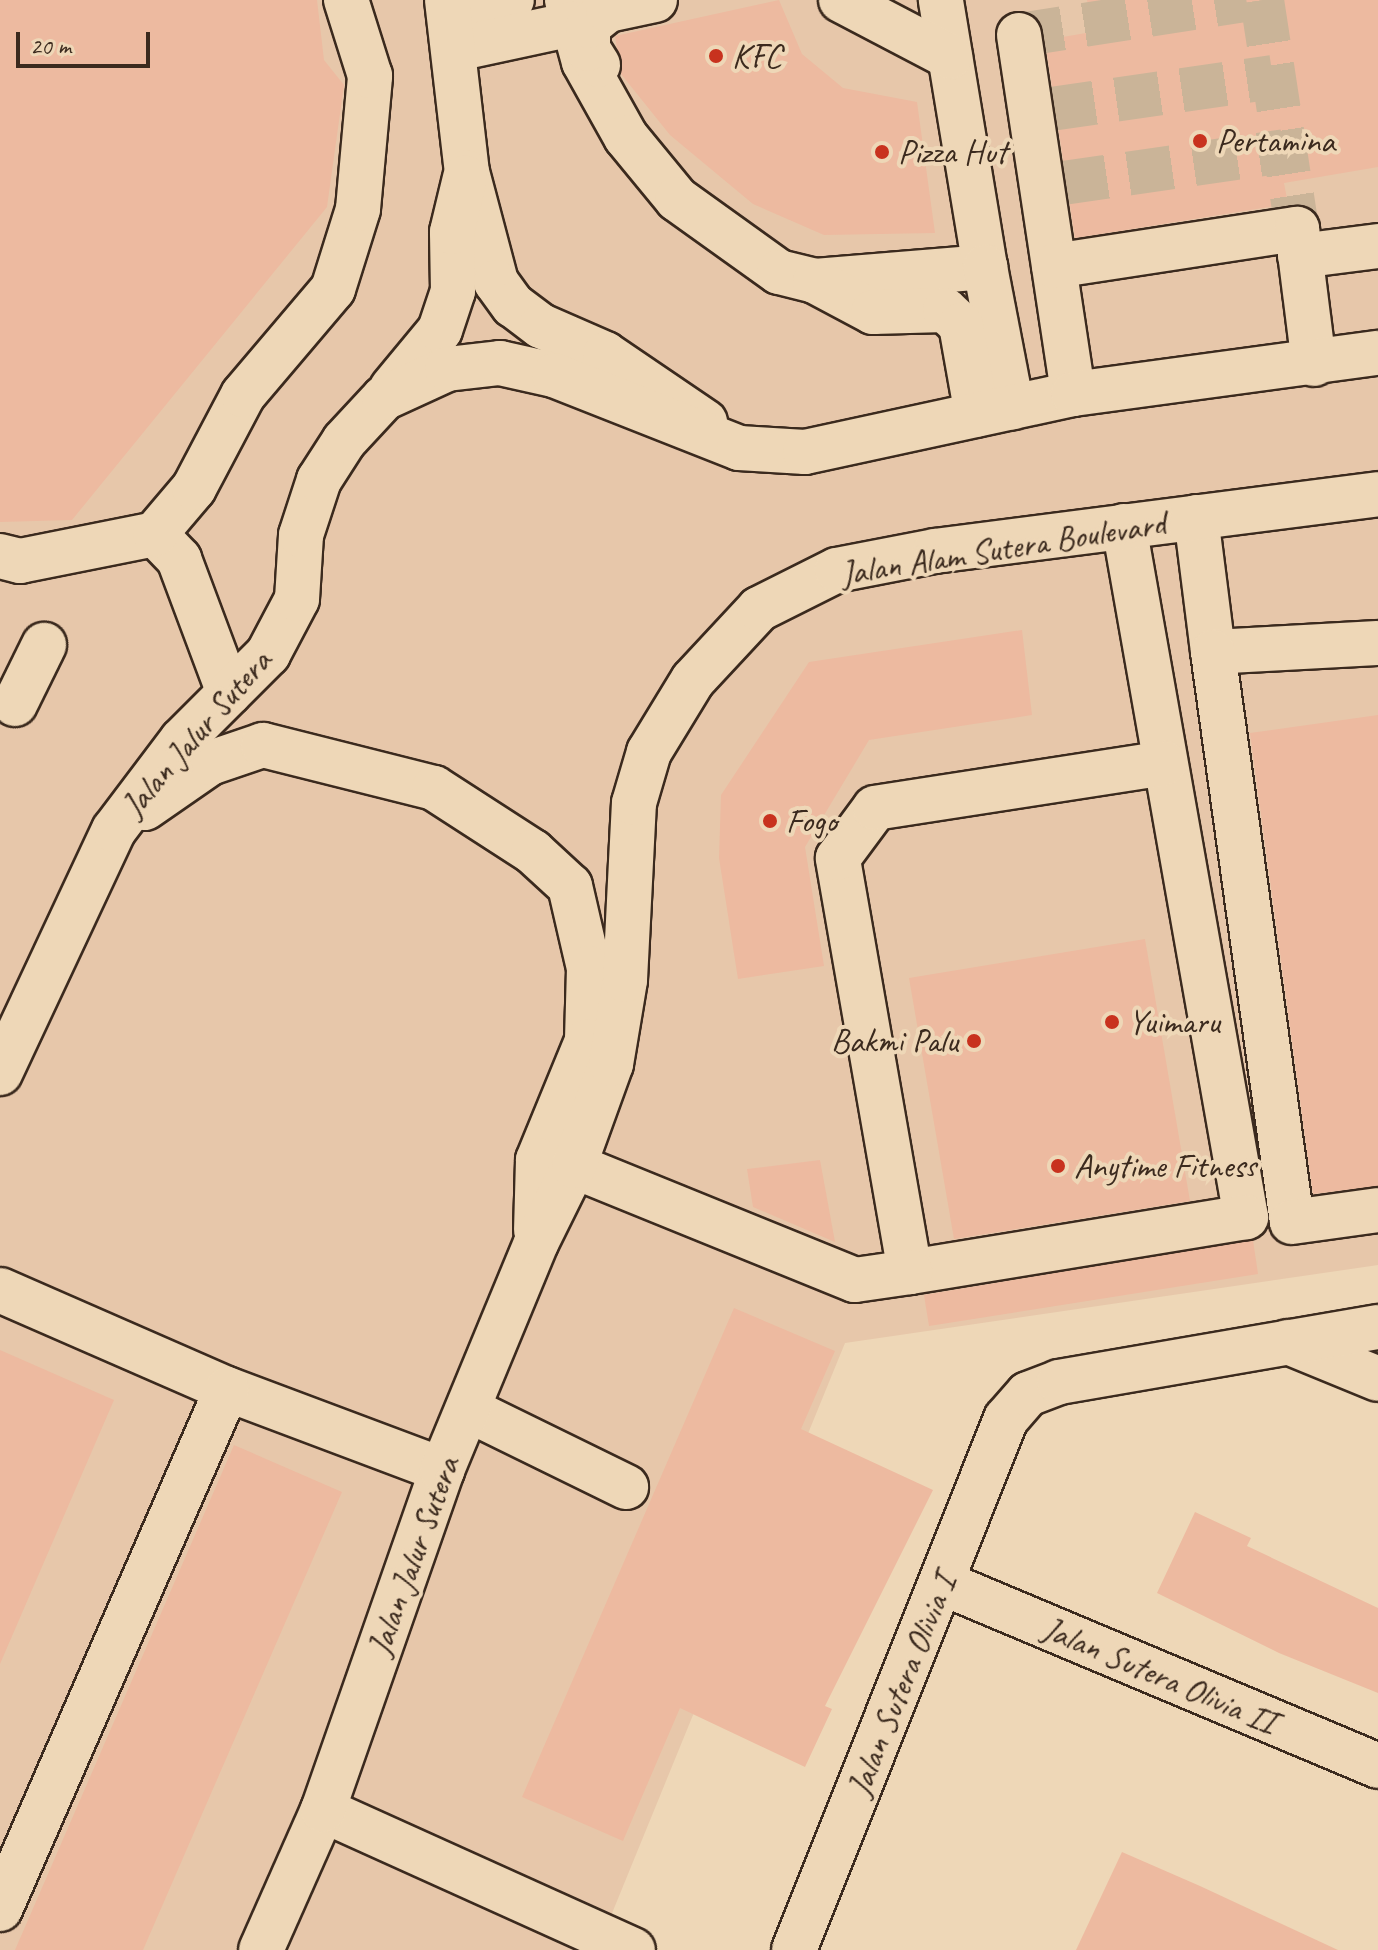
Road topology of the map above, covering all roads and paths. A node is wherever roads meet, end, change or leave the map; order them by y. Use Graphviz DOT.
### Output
graph roads {
  1 [pos="346,0"];
  2 [pos="512,0"];
  3 [pos="655,0"];
  4 [pos="841,0"];
  5 [pos="941,0"];
  6 [pos="448,3"];
  7 [pos="570,12"];
  8 [pos="1019,35"];
  9 [pos="456,49"];
  10 [pos="950,57"];
  11 [pos="626,137"];
  12 [pos="467,172"];
  13 [pos="1378,246"];
  14 [pos="1300,256"];
  15 [pos="1054,266"];
  16 [pos="985,267"];
  17 [pos="815,281"];
  18 [pos="1378,353"];
  19 [pos="1314,364"];
  20 [pos="1073,394"];
  21 [pos="384,398"];
  22 [pos="994,411"];
  23 [pos="739,448"];
  24 [pos="1378,494"];
  25 [pos="1196,517"];
  26 [pos="1124,526"];
  27 [pos="155,534"];
  28 [pos="0,556"];
  29 [pos="1378,643"];
  30 [pos="44,645"];
  31 [pos="1213,652"];
  32 [pos="229,693"];
  33 [pos="15,704"];
  34 [pos="1165,763"];
  35 [pos="114,830"];
  36 [pos="3,1060"];
  37 [pos="574,1166"];
  38 [pos="1378,1210"];
  39 [pos="536,1243"];
  40 [pos="910,1272"];
  41 [pos="0,1290"];
  42 [pos="1378,1327"];
  43 [pos="1286,1341"];
  44 [pos="1378,1379"];
  45 [pos="227,1389"];
  46 [pos="472,1403"];
  47 [pos="442,1470"];
  48 [pos="630,1478"];
  49 [pos="943,1583"];
  50 [pos="1378,1766"];
  51 [pos="323,1810"];
  52 [pos="0,1909"];
  53 [pos="261,1950"];
  54 [pos="633,1950"];
  55 [pos="794,1950"];
  1 -- 27 [label="main road"];
  2 -- 6 [label="main road"];
  3 -- 11 [label="main road"];
  4 -- 10 [label="main road"];
  5 -- 10 [label="main road"];
  6 -- 9 [label="main road, Jalan Jalur Sutera"];
  7 -- 9 [label="main road"];
  7 -- 11 [label="main road"];
  8 -- 15 [label="main road"];
  9 -- 12 [label="main road, Jalan Jalur Sutera"];
  10 -- 16 [label="main road"];
  11 -- 17 [label="main road"];
  12 -- 21 [label="main road, Jalan Jalur Sutera"];
  12 -- 23 [label="main road, Jalan Jalur Sutera"];
  13 -- 14 [label="main road"];
  14 -- 15 [label="main road"];
  14 -- 19 [label="main road"];
  15 -- 20 [label="main road"];
  16 -- 17 [label="main road"];
  16 -- 22 [label="main road"];
  17 -- 22 [label="main road"];
  18 -- 19 [label="main road"];
  19 -- 20 [label="main road"];
  20 -- 22 [label="main road"];
  21 -- 23 [label="main road, Jalan Jalur Sutera"];
  21 -- 32 [label="main road, Jalan Jalur Sutera"];
  22 -- 23 [label="main road"];
  24 -- 25 [label="main road, Jalan Alam Sutera Boulevard"];
  25 -- 26 [label="main road, Jalan Alam Sutera Boulevard"];
  25 -- 31 [label="main road"];
  26 -- 34 [label="main road"];
  26 -- 37 [label="main road, Jalan Alam Sutera Boulevard"];
  27 -- 28 [label="main road"];
  27 -- 32 [label="main road"];
  29 -- 31 [label="main road"];
  30 -- 33 [label="main road"];
  31 -- 38 [label="main road"];
  32 -- 35 [label="main road, Jalan Jalur Sutera"];
  34 -- 40 [label="main road"];
  34 -- 40 [label="main road"];
  35 -- 36 [label="main road, Jalan Jalur Sutera"];
  35 -- 39 [label="main road"];
  37 -- 39 [label="main road, Jalan Jalur Sutera"];
  37 -- 40 [label="main road"];
  39 -- 46 [label="main road, Jalan Jalur Sutera"];
  41 -- 45 [label="main road"];
  42 -- 43 [label="main road"];
  43 -- 44 [label="main road"];
  43 -- 49 [label="main road, Jalan Sutera Olivia I"];
  45 -- 47 [label="main road"];
  45 -- 52 [label="main road"];
  46 -- 47 [label="main road, Jalan Jalur Sutera"];
  46 -- 48 [label="main road"];
  47 -- 51 [label="main road, Jalan Jalur Sutera"];
  49 -- 50 [label="main road, Jalan Sutera Olivia II"];
  49 -- 55 [label="main road, Jalan Sutera Olivia I"];
  51 -- 53 [label="main road, Jalan Jalur Sutera"];
  51 -- 54 [label="main road"];
}
